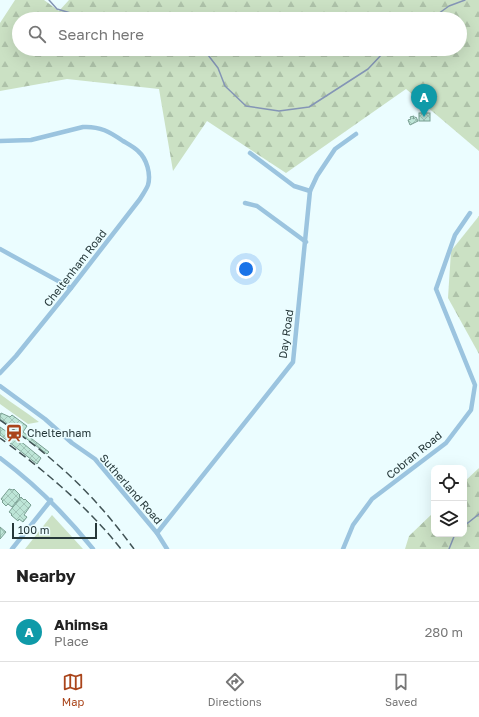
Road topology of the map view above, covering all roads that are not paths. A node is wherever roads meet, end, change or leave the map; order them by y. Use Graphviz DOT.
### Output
graph roads {
  1 [pos="356,134"];
  2 [pos="0,141"];
  3 [pos="250,153"];
  4 [pos="310,192"];
  5 [pos="244,203"];
  6 [pos="470,213"];
  7 [pos="306,242"];
  8 [pos="0,249"];
  9 [pos="71,288"];
  10 [pos="0,373"];
  11 [pos="0,386"];
  12 [pos="0,458"];
  13 [pos="51,500"];
  14 [pos="157,533"];
  15 [pos="12,549"];
  16 [pos="93,549"];
  17 [pos="167,549"];
  18 [pos="343,549"];
  1 -- 4 [label="street, Day Road"];
  2 -- 9 [label="street, Cheltenham Road"];
  3 -- 4 [label="street"];
  4 -- 7 [label="street, Day Road"];
  5 -- 7 [label="street"];
  6 -- 18 [label="street, Cobran Road"];
  7 -- 14 [label="street, Day Road"];
  8 -- 9 [label="street"];
  9 -- 10 [label="street, Cheltenham Road"];
  11 -- 14 [label="street, Sutherland Road"];
  12 -- 13 [label="street"];
  13 -- 15 [label="street"];
  13 -- 16 [label="street"];
  14 -- 17 [label="street, Sutherland Road"];
}
